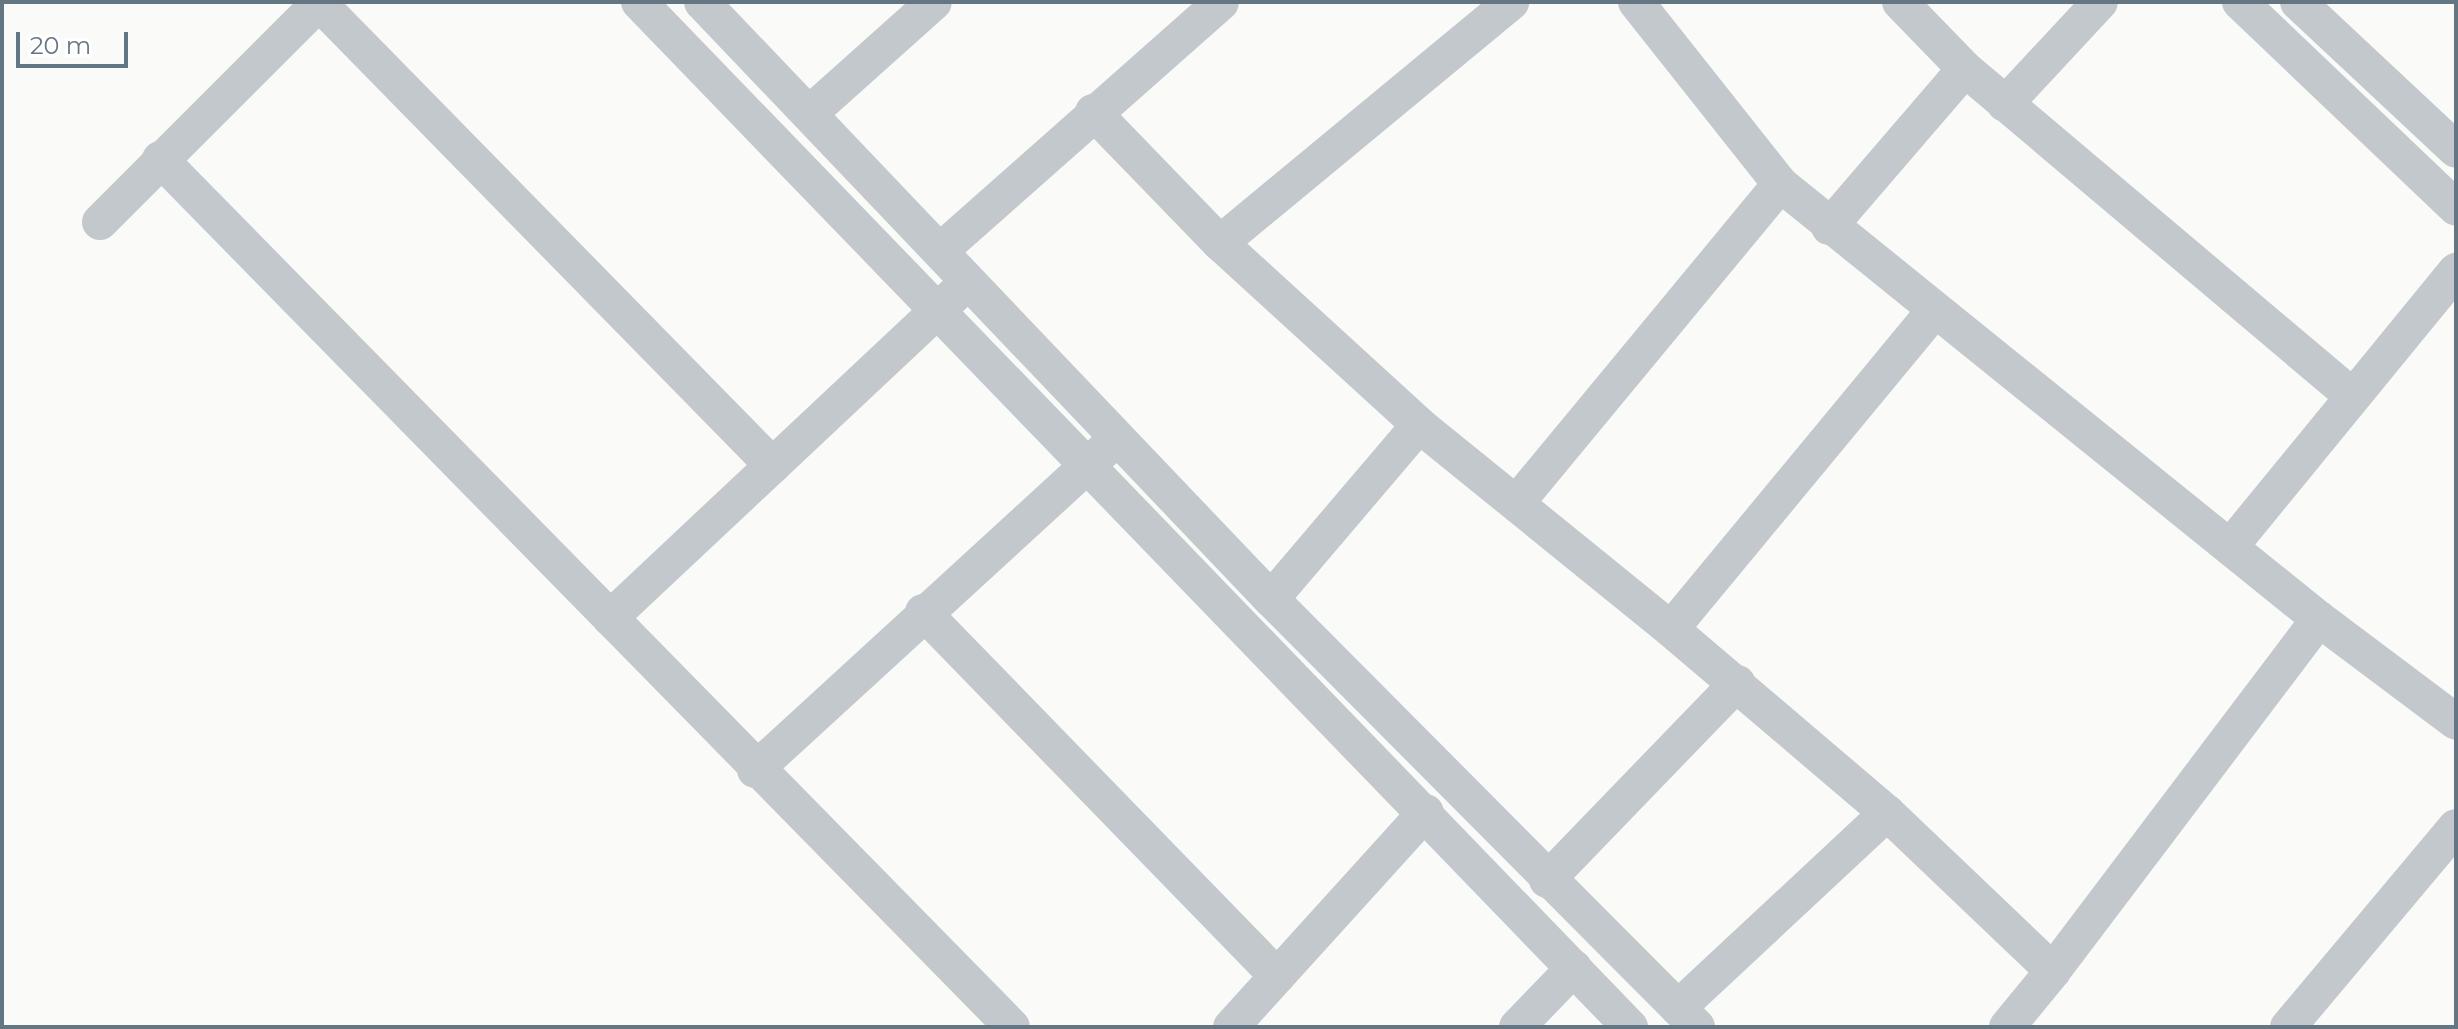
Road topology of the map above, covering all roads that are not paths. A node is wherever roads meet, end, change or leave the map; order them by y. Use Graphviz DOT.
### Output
graph roads {
  1 [pos="320,2"];
  2 [pos="639,2"];
  3 [pos="702,2"];
  4 [pos="1221,2"];
  5 [pos="1511,2"];
  6 [pos="1636,2"];
  7 [pos="1900,2"];
  8 [pos="2100,2"];
  9 [pos="2240,2"];
  10 [pos="2298,2"];
  11 [pos="914,9"];
  12 [pos="1965,69"];
  13 [pos="2005,104"];
  14 [pos="1093,112"];
  15 [pos="810,113"];
  16 [pos="2456,150"];
  17 [pos="160,159"];
  18 [pos="1780,184"];
  19 [pos="2456,208"];
  20 [pos="100,222"];
  21 [pos="1829,227"];
  22 [pos="1220,243"];
  23 [pos="940,251"];
  24 [pos="2456,271"];
  25 [pos="968,281"];
  26 [pos="940,310"];
  27 [pos="1932,313"];
  28 [pos="2351,395"];
  29 [pos="1419,425"];
  30 [pos="1120,434"];
  31 [pos="1091,463"];
  32 [pos="773,466"];
  33 [pos="1519,500"];
  34 [pos="2230,547"];
  35 [pos="1271,599"];
  36 [pos="923,612"];
  37 [pos="610,618"];
  38 [pos="2319,619"];
  39 [pos="1671,629"];
  40 [pos="1737,683"];
  41 [pos="2456,722"];
  42 [pos="755,770"];
  43 [pos="1426,812"];
  44 [pos="1887,813"];
  45 [pos="2456,827"];
  46 [pos="1547,880"];
  47 [pos="1574,968"];
  48 [pos="2053,971"];
  49 [pos="1277,976"];
  50 [pos="1688,1017"];
  51 [pos="1012,1027"];
  52 [pos="1231,1027"];
  53 [pos="1517,1027"];
  54 [pos="1630,1027"];
  55 [pos="2007,1027"];
  56 [pos="2288,1027"];
  1 -- 17 [label="street"];
  1 -- 32 [label="street"];
  2 -- 26 [label="street"];
  3 -- 15 [label="street"];
  4 -- 14 [label="street"];
  5 -- 22 [label="street"];
  6 -- 18 [label="street"];
  7 -- 12 [label="street"];
  8 -- 13 [label="street"];
  9 -- 19 [label="street"];
  10 -- 16 [label="street"];
  11 -- 15 [label="street"];
  12 -- 13 [label="street"];
  12 -- 21 [label="street"];
  13 -- 28 [label="street"];
  14 -- 22 [label="street"];
  14 -- 23 [label="street"];
  15 -- 23 [label="street"];
  17 -- 20 [label="street"];
  17 -- 37 [label="street"];
  18 -- 21 [label="street"];
  18 -- 33 [label="street"];
  21 -- 27 [label="street"];
  22 -- 29 [label="street"];
  23 -- 25 [label="street"];
  24 -- 28 [label="street"];
  25 -- 26 [label="street"];
  25 -- 30 [label="street"];
  26 -- 31 [label="street"];
  26 -- 32 [label="street"];
  27 -- 34 [label="street"];
  27 -- 39 [label="street"];
  28 -- 34 [label="street"];
  29 -- 33 [label="street"];
  29 -- 35 [label="street"];
  30 -- 31 [label="street"];
  30 -- 35 [label="street"];
  31 -- 36 [label="street"];
  31 -- 43 [label="street"];
  32 -- 37 [label="street"];
  33 -- 39 [label="street"];
  34 -- 38 [label="street"];
  35 -- 46 [label="street"];
  36 -- 42 [label="street"];
  36 -- 49 [label="street"];
  37 -- 42 [label="street"];
  38 -- 41 [label="street"];
  38 -- 48 [label="street"];
  39 -- 40 [label="street"];
  40 -- 44 [label="street"];
  40 -- 46 [label="street"];
  42 -- 51 [label="street"];
  43 -- 47 [label="street"];
  43 -- 49 [label="street"];
  44 -- 48 [label="street"];
  44 -- 50 [label="street"];
  45 -- 56 [label="street"];
  46 -- 50 [label="street"];
  47 -- 53 [label="street"];
  47 -- 54 [label="street"];
  48 -- 55 [label="street"];
  49 -- 52 [label="street"];
}
